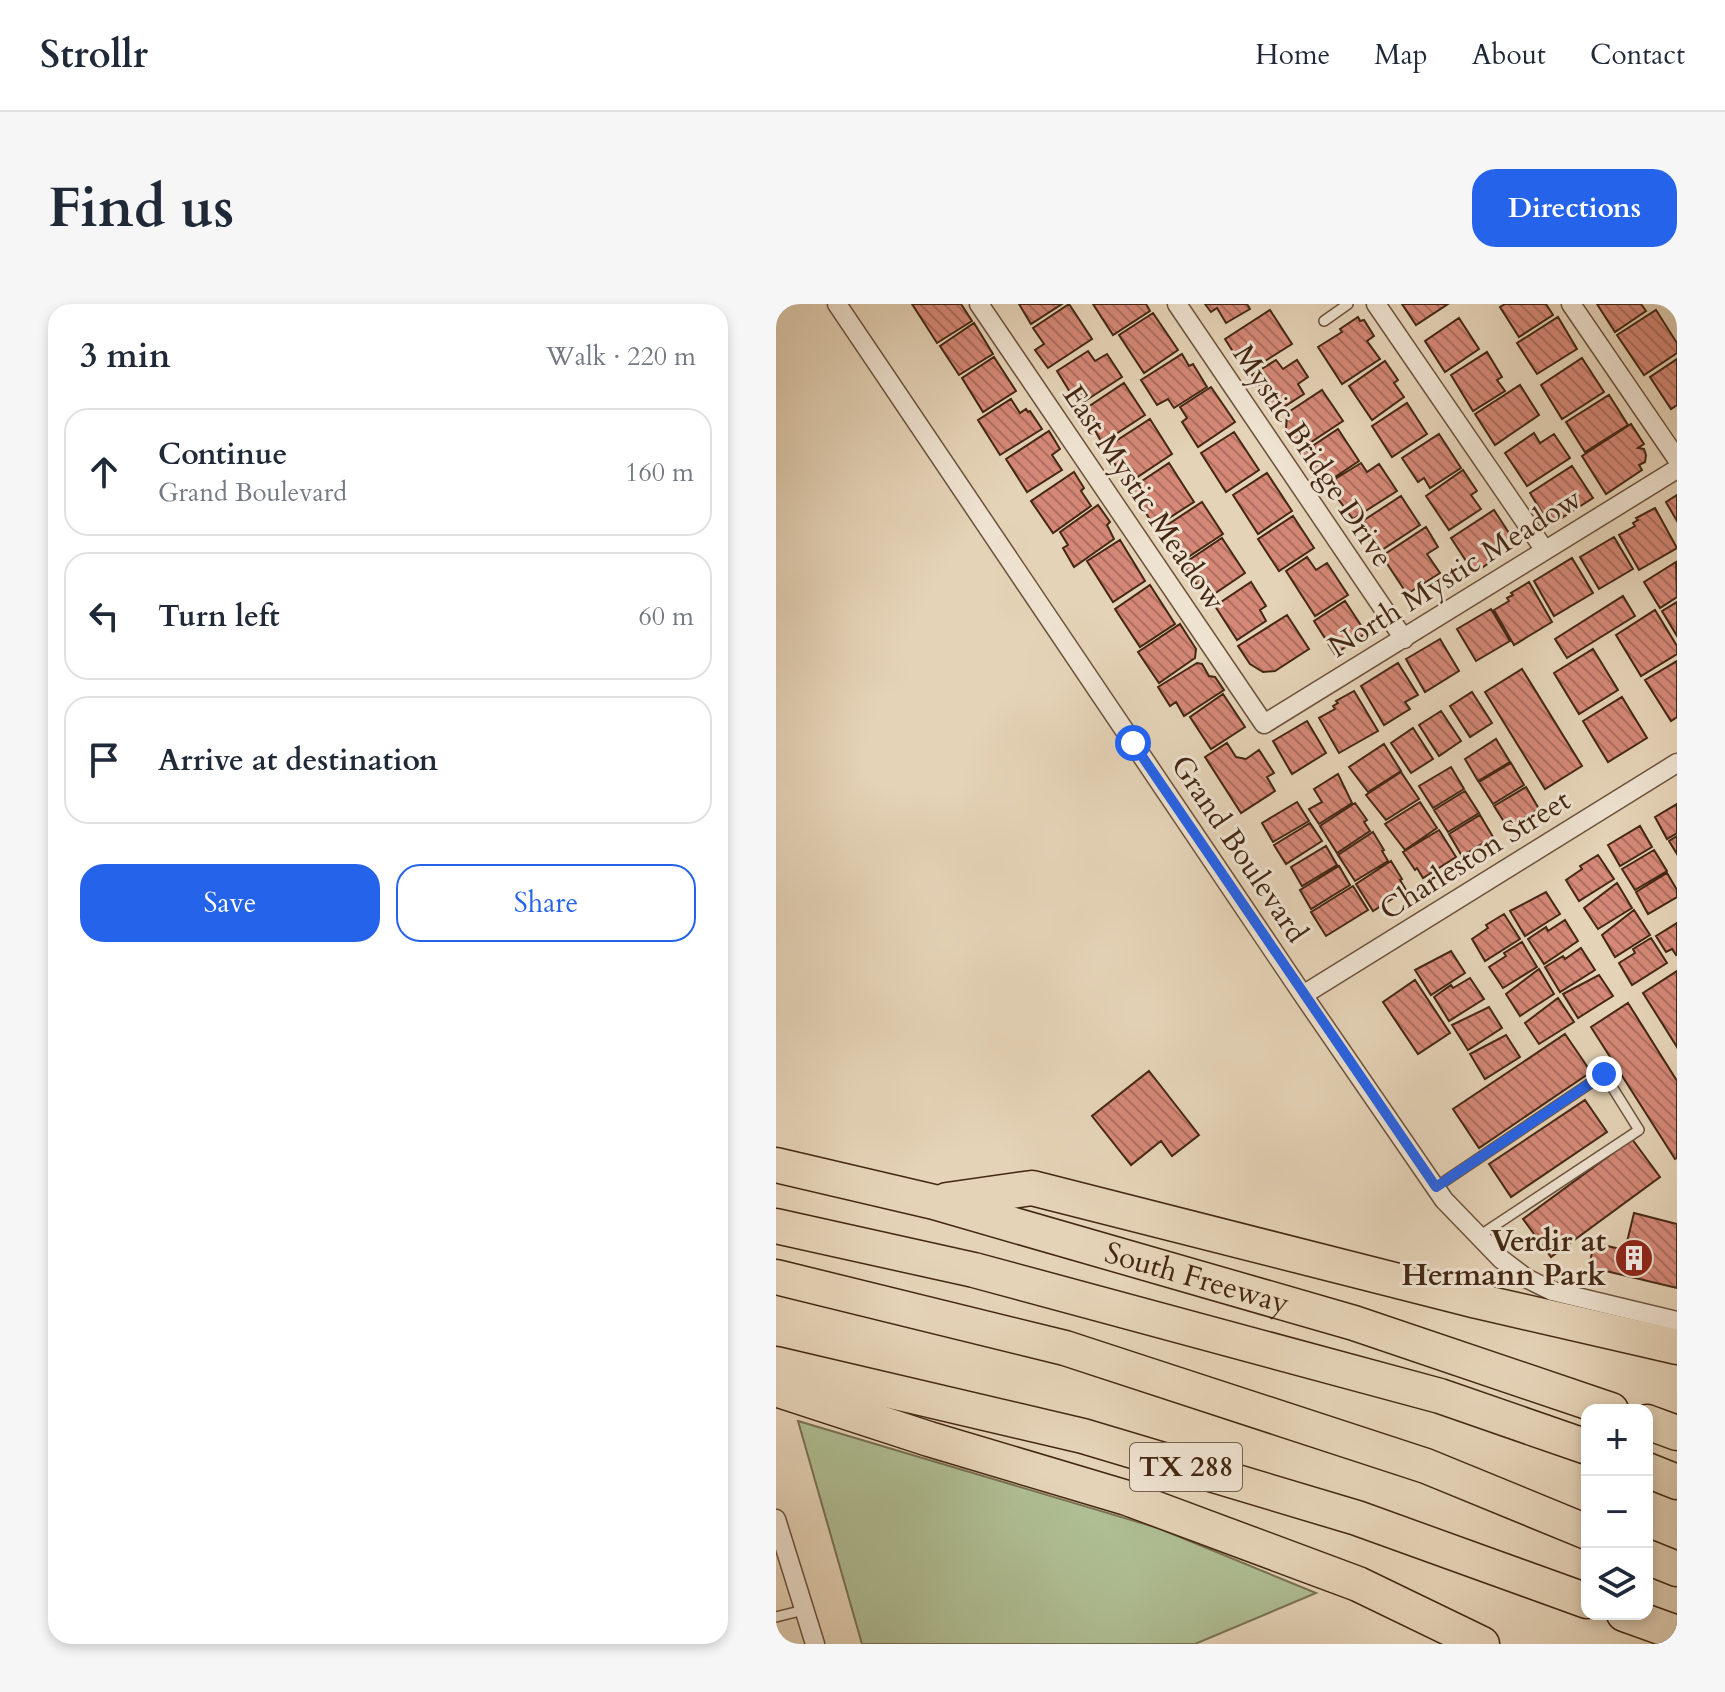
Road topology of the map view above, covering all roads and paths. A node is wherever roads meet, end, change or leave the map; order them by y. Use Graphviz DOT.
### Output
graph roads {
  1 [pos="837,304"];
  2 [pos="979,304"];
  3 [pos="1177,304"];
  4 [pos="1348,304"];
  5 [pos="1376,304"];
  6 [pos="1571,304"];
  7 [pos="1324,321"];
  8 [pos="1677,459"];
  9 [pos="1677,469"];
  10 [pos="1544,549"];
  11 [pos="1404,639"];
  12 [pos="1264,724"];
  13 [pos="1677,763"];
  14 [pos="1303,995"];
  15 [pos="776,1165"];
  16 [pos="1436,1187"];
  17 [pos="934,1202"];
  18 [pos="776,1226"];
  19 [pos="1479,1236"];
  20 [pos="776,1277"];
  21 [pos="1677,1321"];
  22 [pos="1677,1347"];
  23 [pos="776,1364"];
  24 [pos="776,1389"];
  25 [pos="1593,1404"];
  26 [pos="1653,1424"];
  27 [pos="1677,1433"];
  28 [pos="1581,1445"];
  29 [pos="1653,1472"];
  30 [pos="1677,1482"];
  31 [pos="776,1519"];
  32 [pos="1581,1530"];
  33 [pos="1653,1559"];
  34 [pos="1677,1569"];
  35 [pos="1581,1599"];
  36 [pos="804,1610"];
  37 [pos="776,1617"];
  38 [pos="1641,1620"];
  39 [pos="1677,1633"];
  40 [pos="815,1644"];
  41 [pos="1482,1644"];
  1 -- 14 [label="street, Grand Boulevard"];
  2 -- 12 [label="street, East Mystic Meadow"];
  3 -- 11 [label="street, Mystic Bridge Drive"];
  4 -- 7 [label="lane"];
  5 -- 10 [label="street"];
  6 -- 8 [label="street"];
  9 -- 10 [label="street, North Mystic Meadow"];
  10 -- 11 [label="street, North Mystic Meadow"];
  11 -- 12 [label="street, North Mystic Meadow"];
  13 -- 14 [label="street, Charleston Street"];
  14 -- 16 [label="street, Grand Boulevard"];
  15 -- 17 [label="highway, South Freeway"];
  16 -- 19 [label="street, Grand Boulevard"];
  16 -- 19 [label="lane"];
  17 -- 22 [label="highway"];
  17 -- 25 [label="highway, South Freeway"];
  18 -- 28 [label="highway"];
  19 -- 21 [label="street, Grand Boulevard"];
  20 -- 32 [label="highway"];
  23 -- 35 [label="highway, TX 288"];
  24 -- 41 [label="highway"];
  26 -- 27 [label="highway"];
  29 -- 30 [label="highway"];
  31 -- 36 [label="street"];
  33 -- 34 [label="highway"];
  36 -- 37 [label="lane"];
  36 -- 40 [label="street"];
  38 -- 39 [label="highway"];
}
